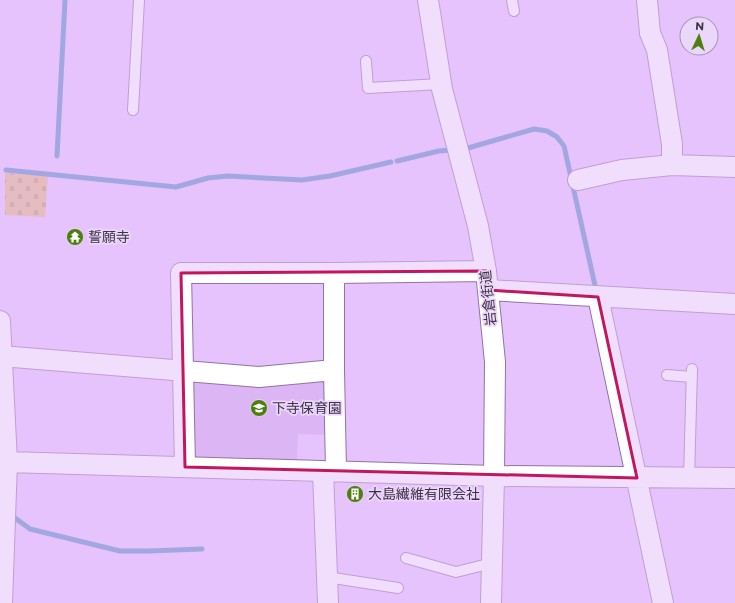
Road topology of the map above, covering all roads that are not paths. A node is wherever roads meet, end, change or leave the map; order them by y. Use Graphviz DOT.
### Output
graph roads {
  1 [pos="139,0"];
  2 [pos="428,0"];
  3 [pos="512,0"];
  4 [pos="647,0"];
  5 [pos="514,11"];
  6 [pos="366,61"];
  7 [pos="441,84"];
  8 [pos="133,110"];
  9 [pos="672,165"];
  10 [pos="735,167"];
  11 [pos="578,180"];
  12 [pos="334,273"];
  13 [pos="487,280"];
  14 [pos="598,297"];
  15 [pos="735,304"];
  16 [pos="0,321"];
  17 [pos="1,356"];
  18 [pos="334,370"];
  19 [pos="183,372"];
  20 [pos="667,375"];
  21 [pos="7,462"];
  22 [pos="184,467"];
  23 [pos="329,471"];
  24 [pos="494,476"];
  25 [pos="637,478"];
  26 [pos="689,478"];
  27 [pos="735,478"];
  28 [pos="406,558"];
  29 [pos="492,563"];
  30 [pos="327,577"];
  31 [pos="398,588"];
  32 [pos="2,603"];
  33 [pos="328,603"];
  34 [pos="492,603"];
  35 [pos="663,603"];
  1 -- 8 [label="lane"];
  2 -- 7 [label="street, 岩倉街道"];
  3 -- 5 [label="lane"];
  4 -- 9 [label="street"];
  6 -- 7 [label="lane"];
  7 -- 13 [label="street, 岩倉街道"];
  9 -- 10 [label="street"];
  9 -- 11 [label="street"];
  12 -- 13 [label="street"];
  12 -- 18 [label="street"];
  12 -- 19 [label="street"];
  13 -- 14 [label="street"];
  13 -- 24 [label="street, 岩倉街道"];
  14 -- 15 [label="street"];
  14 -- 25 [label="street"];
  16 -- 17 [label="street"];
  17 -- 19 [label="street"];
  17 -- 21 [label="street"];
  18 -- 19 [label="street"];
  18 -- 23 [label="street"];
  19 -- 22 [label="street"];
  20 -- 26 [label="lane"];
  21 -- 22 [label="street"];
  21 -- 32 [label="street"];
  22 -- 23 [label="street"];
  23 -- 24 [label="street"];
  23 -- 30 [label="street"];
  24 -- 25 [label="street"];
  24 -- 29 [label="street, 岩倉街道"];
  25 -- 26 [label="street"];
  25 -- 35 [label="street"];
  26 -- 27 [label="street"];
  28 -- 29 [label="lane"];
  29 -- 34 [label="street, 岩倉街道"];
  30 -- 31 [label="lane"];
  30 -- 33 [label="street"];
}
